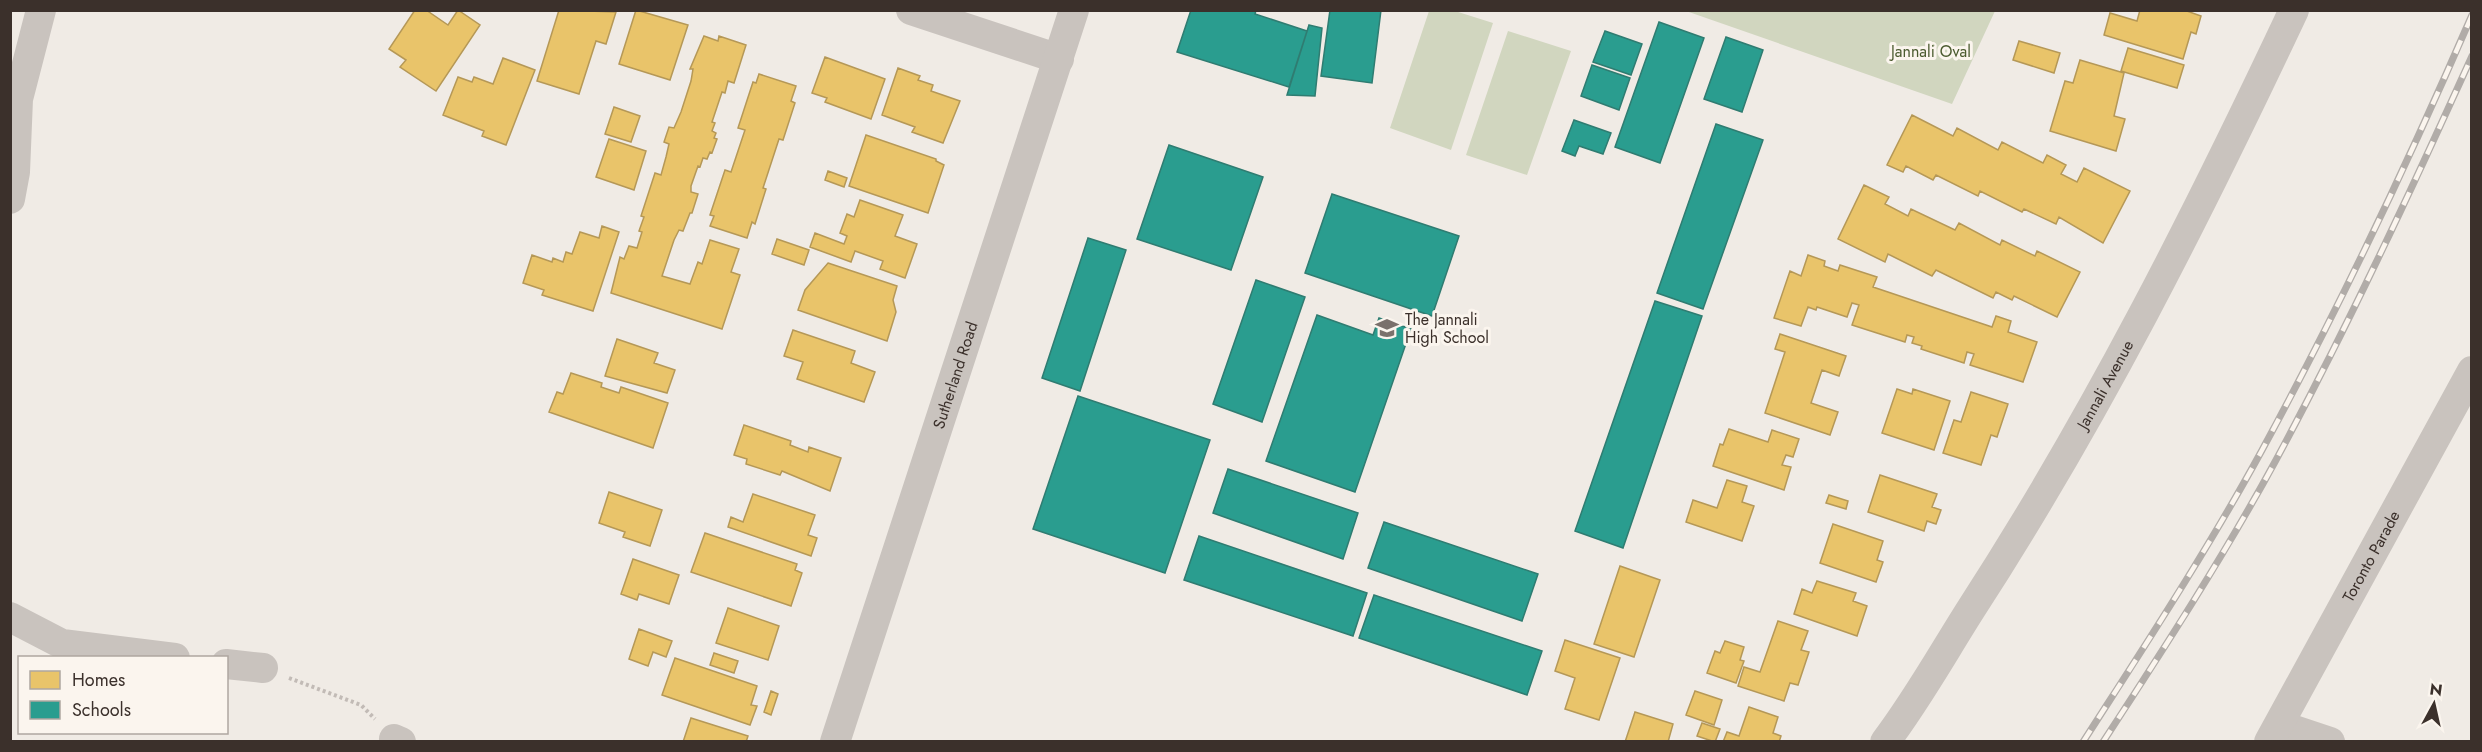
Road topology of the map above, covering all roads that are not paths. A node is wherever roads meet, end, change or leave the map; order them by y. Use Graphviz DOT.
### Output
graph roads {
  1 [pos="41,10"];
  2 [pos="911,10"];
  3 [pos="1074,10"];
  4 [pos="2294,10"];
  5 [pos="1059,59"];
  6 [pos="10,200"];
  7 [pos="2472,371"];
  8 [pos="10,617"];
  9 [pos="166,656"];
  10 [pos="228,664"];
  11 [pos="262,668"];
  12 [pos="2274,733"];
  13 [pos="835,741"];
  14 [pos="1885,741"];
  15 [pos="2330,741"];
  1 -- 6 [label="street"];
  2 -- 5 [label="street"];
  3 -- 5 [label="street, Sutherland Road"];
  4 -- 14 [label="street, Jannali Avenue"];
  5 -- 13 [label="street, Sutherland Road"];
  7 -- 12 [label="street, Toronto Parade"];
  8 -- 9 [label="street"];
  10 -- 11 [label="street"];
  12 -- 15 [label="street"];
}
